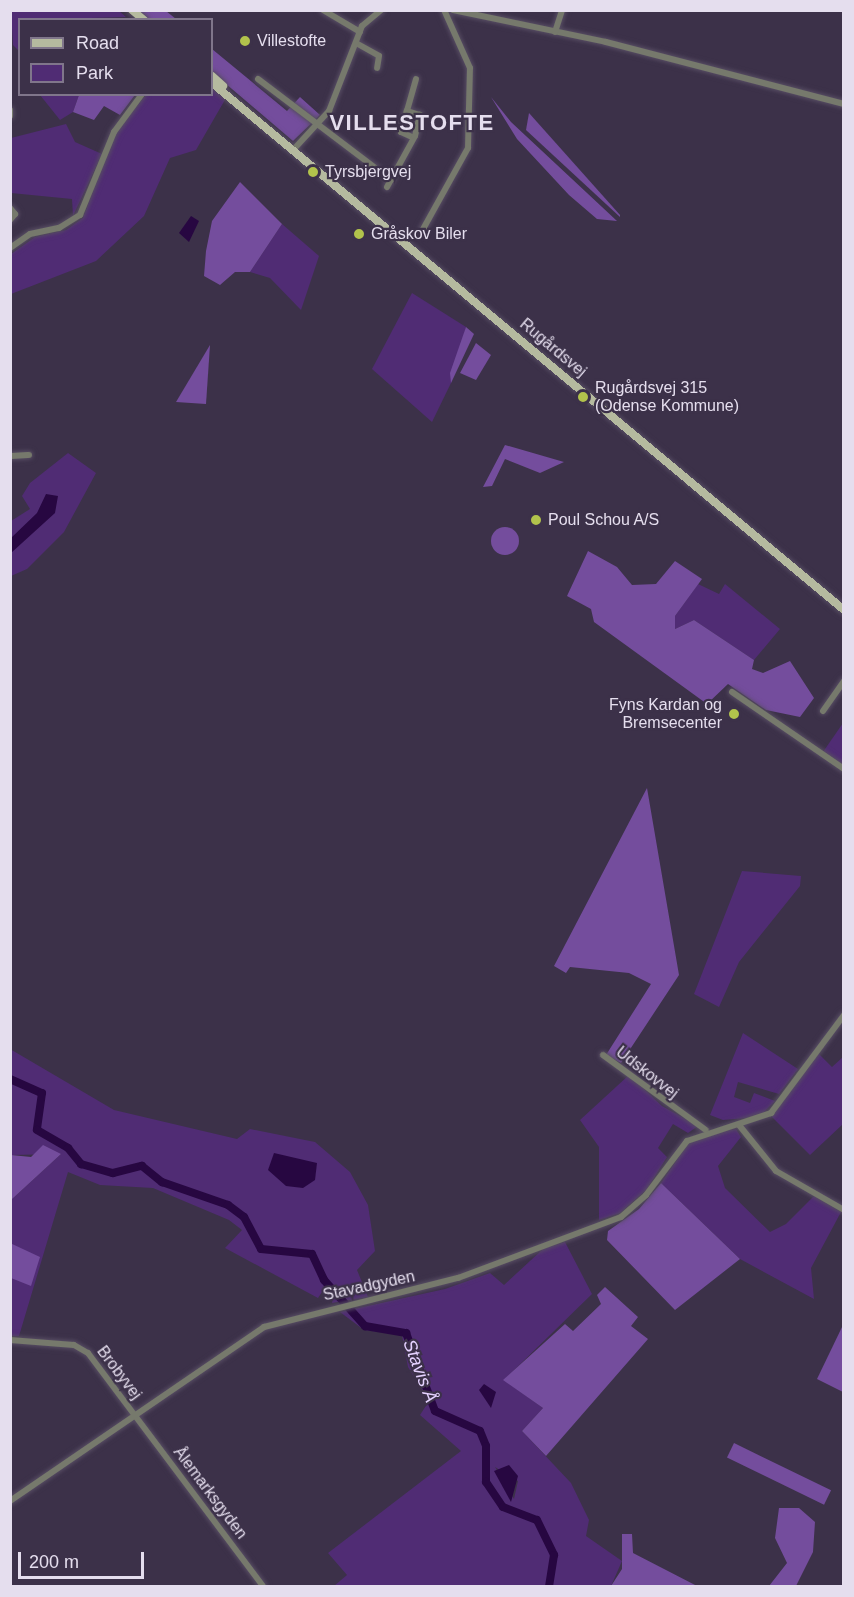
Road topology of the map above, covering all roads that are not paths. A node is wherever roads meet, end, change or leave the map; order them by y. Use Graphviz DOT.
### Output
graph roads {
  1 [pos="322,10"];
  2 [pos="337,10"];
  3 [pos="381,10"];
  4 [pos="444,10"];
  5 [pos="453,10"];
  6 [pos="562,10"];
  7 [pos="460,11"];
  8 [pos="331,18"];
  9 [pos="360,32"];
  10 [pos="555,32"];
  11 [pos="356,43"];
  12 [pos="377,68"];
  13 [pos="213,77"];
  14 [pos="258,79"];
  15 [pos="417,79"];
  16 [pos="213,84"];
  17 [pos="141,96"];
  18 [pos="843,104"];
  19 [pos="246,107"];
  20 [pos="10,110"];
  21 [pos="407,111"];
  22 [pos="10,116"];
  23 [pos="316,126"];
  24 [pos="412,137"];
  25 [pos="294,149"];
  26 [pos="391,180"];
  27 [pos="387,187"];
  28 [pos="10,208"];
  29 [pos="10,220"];
  30 [pos="422,231"];
  31 [pos="10,248"];
  32 [pos="29,455"];
  33 [pos="10,456"];
  34 [pos="843,610"];
  35 [pos="843,681"];
  36 [pos="732,692"];
  37 [pos="824,711"];
  38 [pos="843,770"];
  39 [pos="843,1016"];
  40 [pos="603,1055"];
  41 [pos="739,1125"];
  42 [pos="706,1130"];
  43 [pos="843,1210"];
  44 [pos="10,1340"];
  45 [pos="134,1416"];
  46 [pos="10,1501"];
  47 [pos="263,1587"];
  1 -- 8 [label="street"];
  2 -- 8 [label="street"];
  3 -- 9 [label="street"];
  4 -- 30 [label="street"];
  5 -- 7 [label="street"];
  6 -- 10 [label="street"];
  7 -- 10 [label="street"];
  8 -- 9 [label="street"];
  9 -- 11 [label="street"];
  10 -- 18 [label="street"];
  11 -- 12 [label="street"];
  11 -- 23 [label="street"];
  13 -- 19 [label="main road, Rugårdsvej"];
  14 -- 23 [label="street"];
  15 -- 21 [label="street"];
  16 -- 19 [label="main road, Rugårdsvej"];
  17 -- 31 [label="street"];
  19 -- 25 [label="main road, Rugårdsvej"];
  20 -- 22 [label="street"];
  21 -- 24 [label="street"];
  21 -- 24 [label="street"];
  23 -- 25 [label="street"];
  23 -- 26 [label="street"];
  24 -- 26 [label="street"];
  25 -- 34 [label="main road, Rugårdsvej"];
  26 -- 27 [label="street"];
  28 -- 29 [label="street"];
  32 -- 33 [label="street"];
  35 -- 37 [label="street"];
  36 -- 38 [label="street"];
  39 -- 41 [label="street, Stavadgyden"];
  40 -- 42 [label="street, Udskovvej"];
  41 -- 42 [label="street, Stavadgyden"];
  41 -- 43 [label="street"];
  42 -- 45 [label="street, Stavadgyden"];
  44 -- 45 [label="street, Brobyvej"];
  45 -- 46 [label="street, Stavadgyden"];
  45 -- 47 [label="street, Ålemarksgyden"];
}
